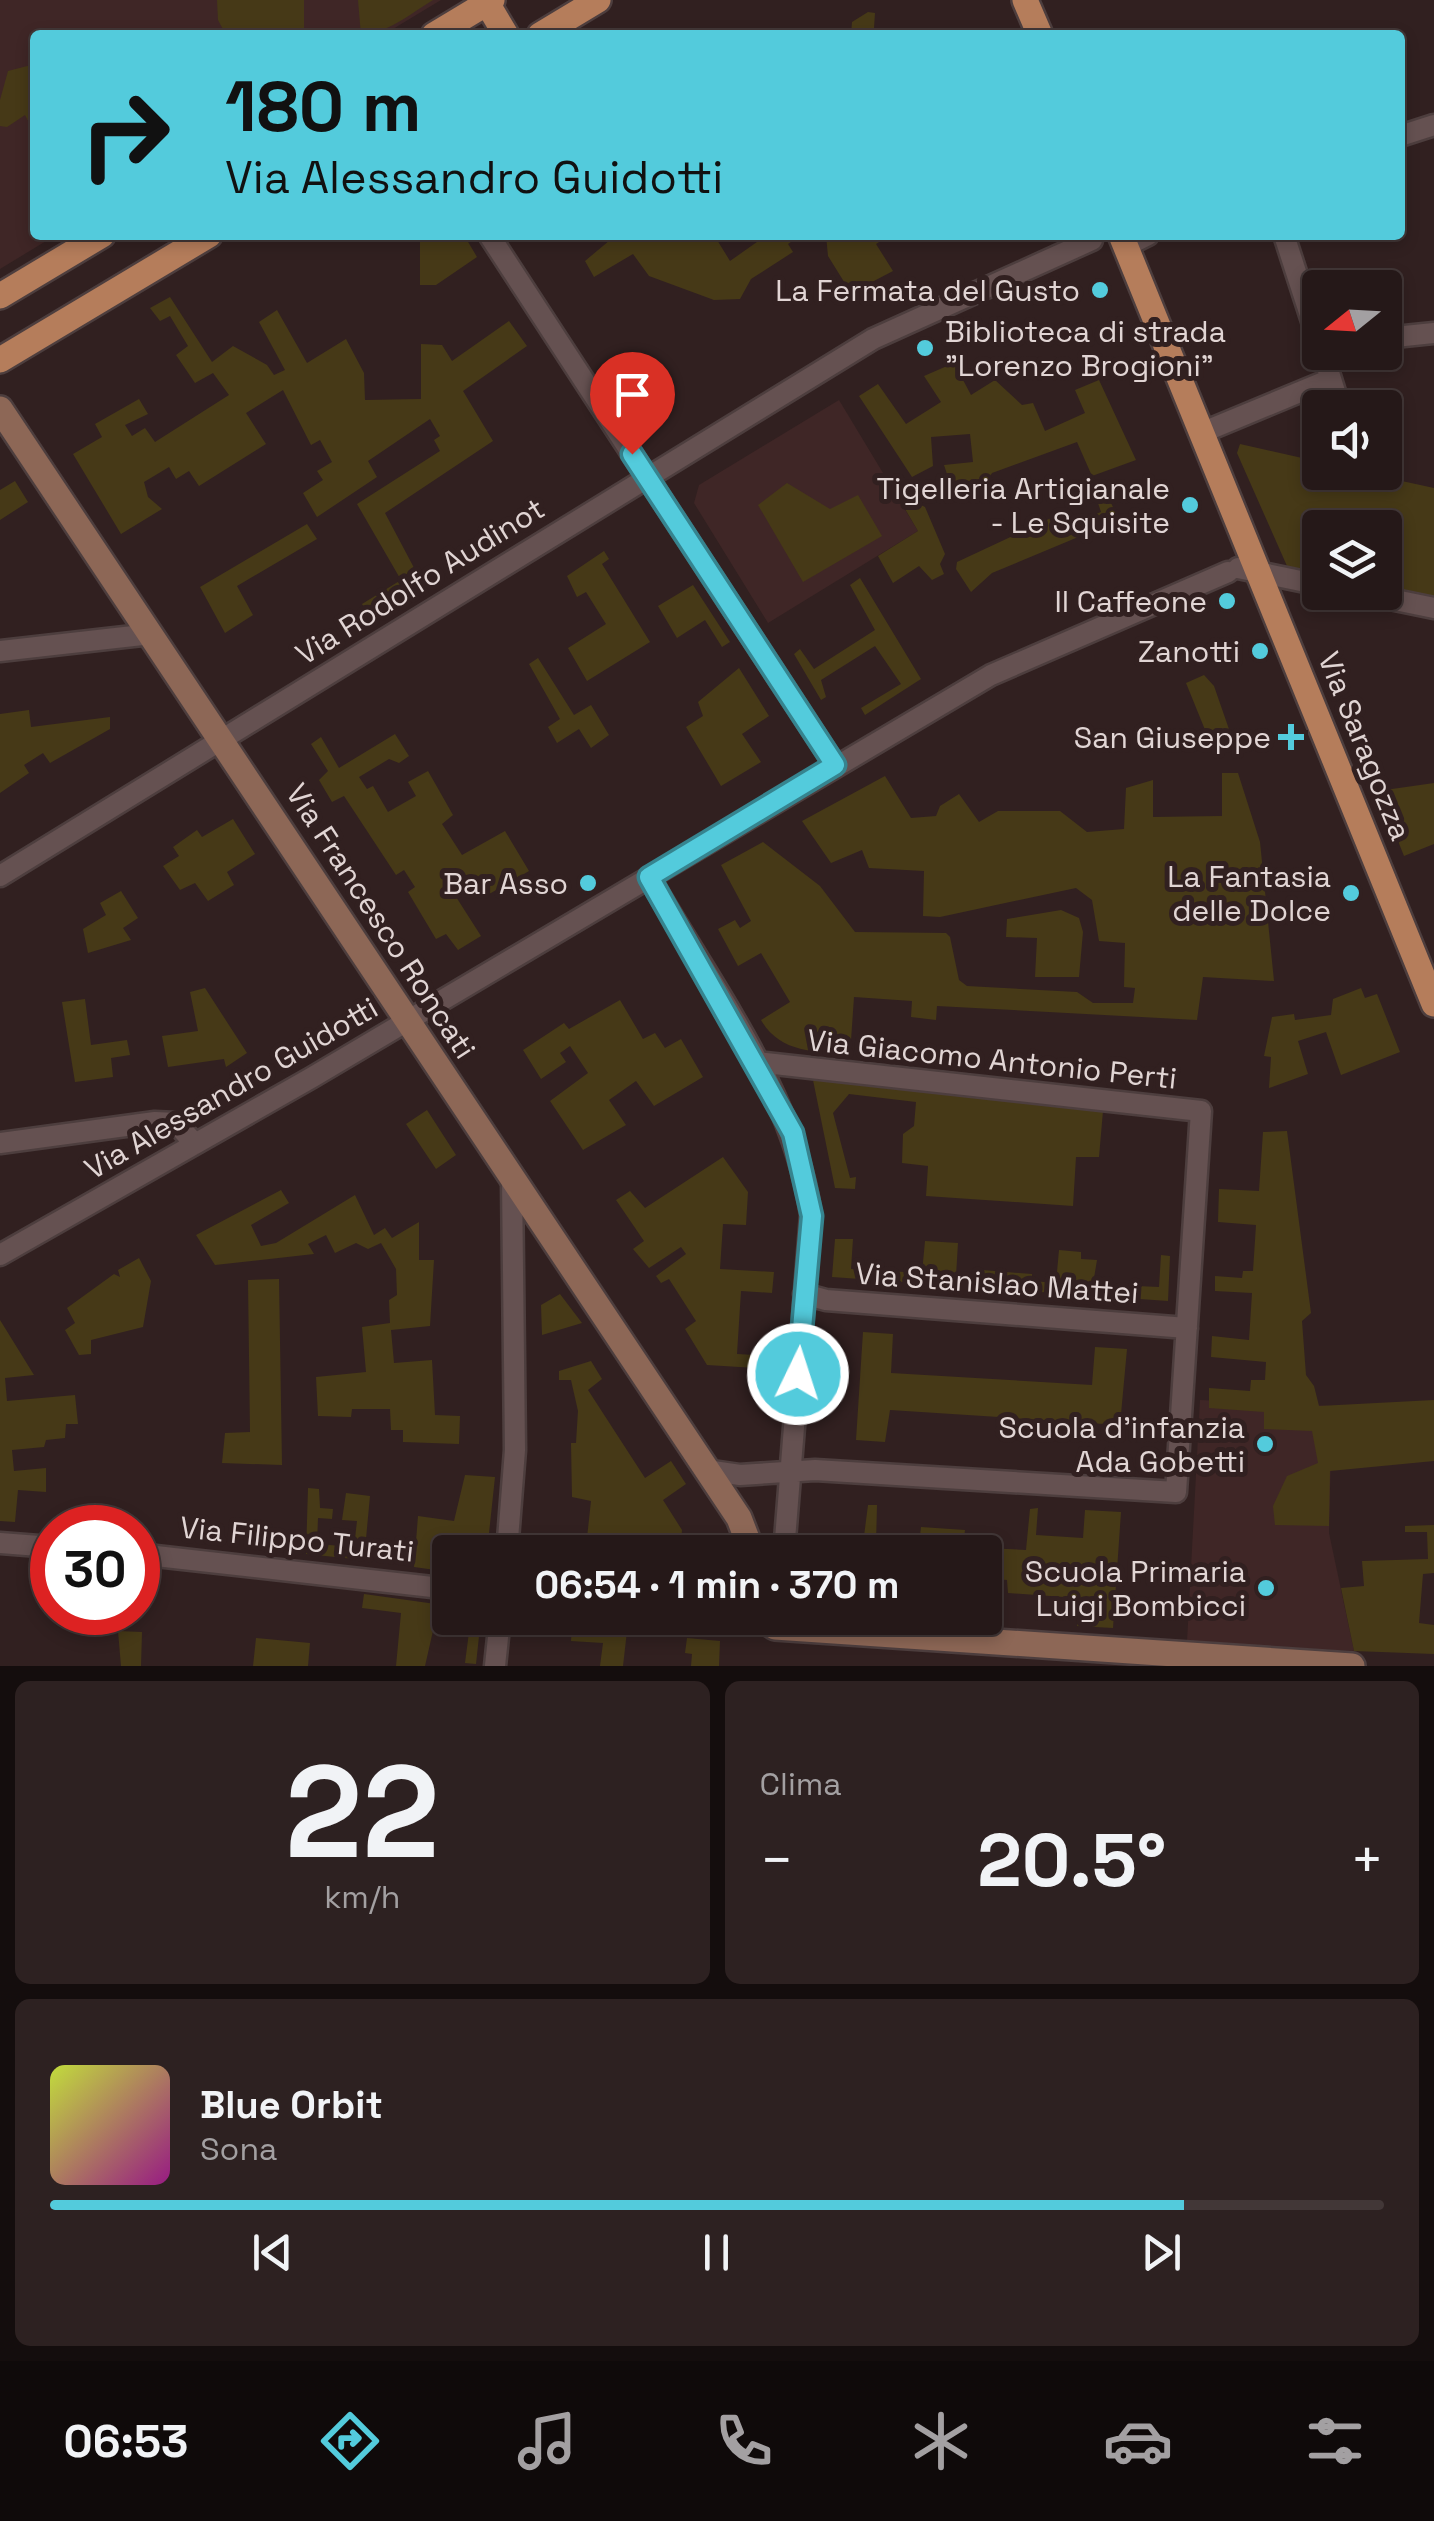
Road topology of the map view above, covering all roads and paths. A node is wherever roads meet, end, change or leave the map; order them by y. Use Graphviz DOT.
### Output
graph roads {
  1 [pos="598,0"];
  2 [pos="1026,0"];
  3 [pos="489,1"];
  4 [pos="442,30"];
  5 [pos="504,30"];
  6 [pos="548,30"];
  7 [pos="1038,30"];
  8 [pos="1434,125"];
  9 [pos="1405,134"];
  10 [pos="94,240"];
  11 [pos="201,240"];
  12 [pos="491,240"];
  13 [pos="1092,240"];
  14 [pos="1132,240"];
  15 [pos="1286,240"];
  16 [pos="1302,291"];
  17 [pos="0,296"];
  18 [pos="1434,333"];
  19 [pos="1402,336"];
  20 [pos="0,360"];
  21 [pos="1328,370"];
  22 [pos="1331,379"];
  23 [pos="1334,390"];
  24 [pos="0,409"];
  25 [pos="1201,433"];
  26 [pos="646,476"];
  27 [pos="1241,571"];
  28 [pos="1302,582"];
  29 [pos="1402,601"];
  30 [pos="1434,608"];
  31 [pos="151,634"];
  32 [pos="0,651"];
  33 [pos="222,740"];
  34 [pos="835,765"];
  35 [pos="0,876"];
  36 [pos="649,877"];
  37 [pos="1434,1004"];
  38 [pos="407,1020"];
  39 [pos="756,1062"];
  40 [pos="0,1143"];
  41 [pos="195,1144"];
  42 [pos="512,1179"];
  43 [pos="0,1255"];
  44 [pos="804,1294"];
  45 [pos="1187,1328"];
  46 [pos="706,1470"];
  47 [pos="790,1472"];
  48 [pos="508,1535"];
  49 [pos="746,1535"];
  50 [pos="785,1535"];
  51 [pos="0,1543"];
  52 [pos="30,1545"];
  53 [pos="160,1556"];
  54 [pos="432,1587"];
  55 [pos="498,1635"];
  56 [pos="893,1635"];
  57 [pos="495,1666"];
  58 [pos="1352,1666"];
  1 -- 6 [label="main road"];
  2 -- 7 [label="main road"];
  3 -- 4 [label="main road"];
  3 -- 5 [label="main road"];
  8 -- 9 [label="street"];
  10 -- 17 [label="main road"];
  11 -- 20 [label="main road"];
  12 -- 26 [label="street"];
  13 -- 26 [label="street, Via Rodolfo Audinot"];
  14 -- 25 [label="main road, Via Saragozza"];
  15 -- 16 [label="street"];
  18 -- 19 [label="street"];
  21 -- 22 [label="street"];
  22 -- 23 [label="street"];
  22 -- 25 [label="street"];
  24 -- 31 [label="street, Via Francesco Roncati"];
  25 -- 27 [label="main road, Via Saragozza"];
  26 -- 33 [label="street, Via Rodolfo Audinot"];
  26 -- 34 [label="street"];
  27 -- 28 [label="street"];
  27 -- 34 [label="street, Via Alessandro Guidotti"];
  27 -- 37 [label="main road, Via Saragozza"];
  29 -- 30 [label="street"];
  31 -- 32 [label="street"];
  31 -- 33 [label="street, Via Francesco Roncati"];
  33 -- 35 [label="street, Via Rodolfo Audinot"];
  33 -- 38 [label="street, Via Francesco Roncati"];
  34 -- 36 [label="street, Via Alessandro Guidotti"];
  36 -- 38 [label="street, Via Alessandro Guidotti"];
  36 -- 39 [label="street"];
  38 -- 41 [label="street, Via Alessandro Guidotti"];
  38 -- 42 [label="street, Via Francesco Roncati"];
  39 -- 44 [label="street"];
  39 -- 45 [label="street, Via Giacomo Antonio Perti"];
  40 -- 41 [label="street"];
  41 -- 43 [label="street, Via Alessandro Guidotti"];
  42 -- 46 [label="street, Via Francesco Roncati"];
  42 -- 48 [label="street"];
  44 -- 45 [label="street, Via Stanislao Mattei"];
  44 -- 47 [label="street"];
  45 -- 47 [label="street, Via Giacomo Antonio Perti"];
  46 -- 47 [label="street"];
  46 -- 49 [label="street, Via Francesco Roncati"];
  47 -- 50 [label="street"];
  51 -- 52 [label="street"];
  53 -- 54 [label="street, Via Filippo Turati"];
  55 -- 57 [label="street"];
  56 -- 58 [label="street"];
}
